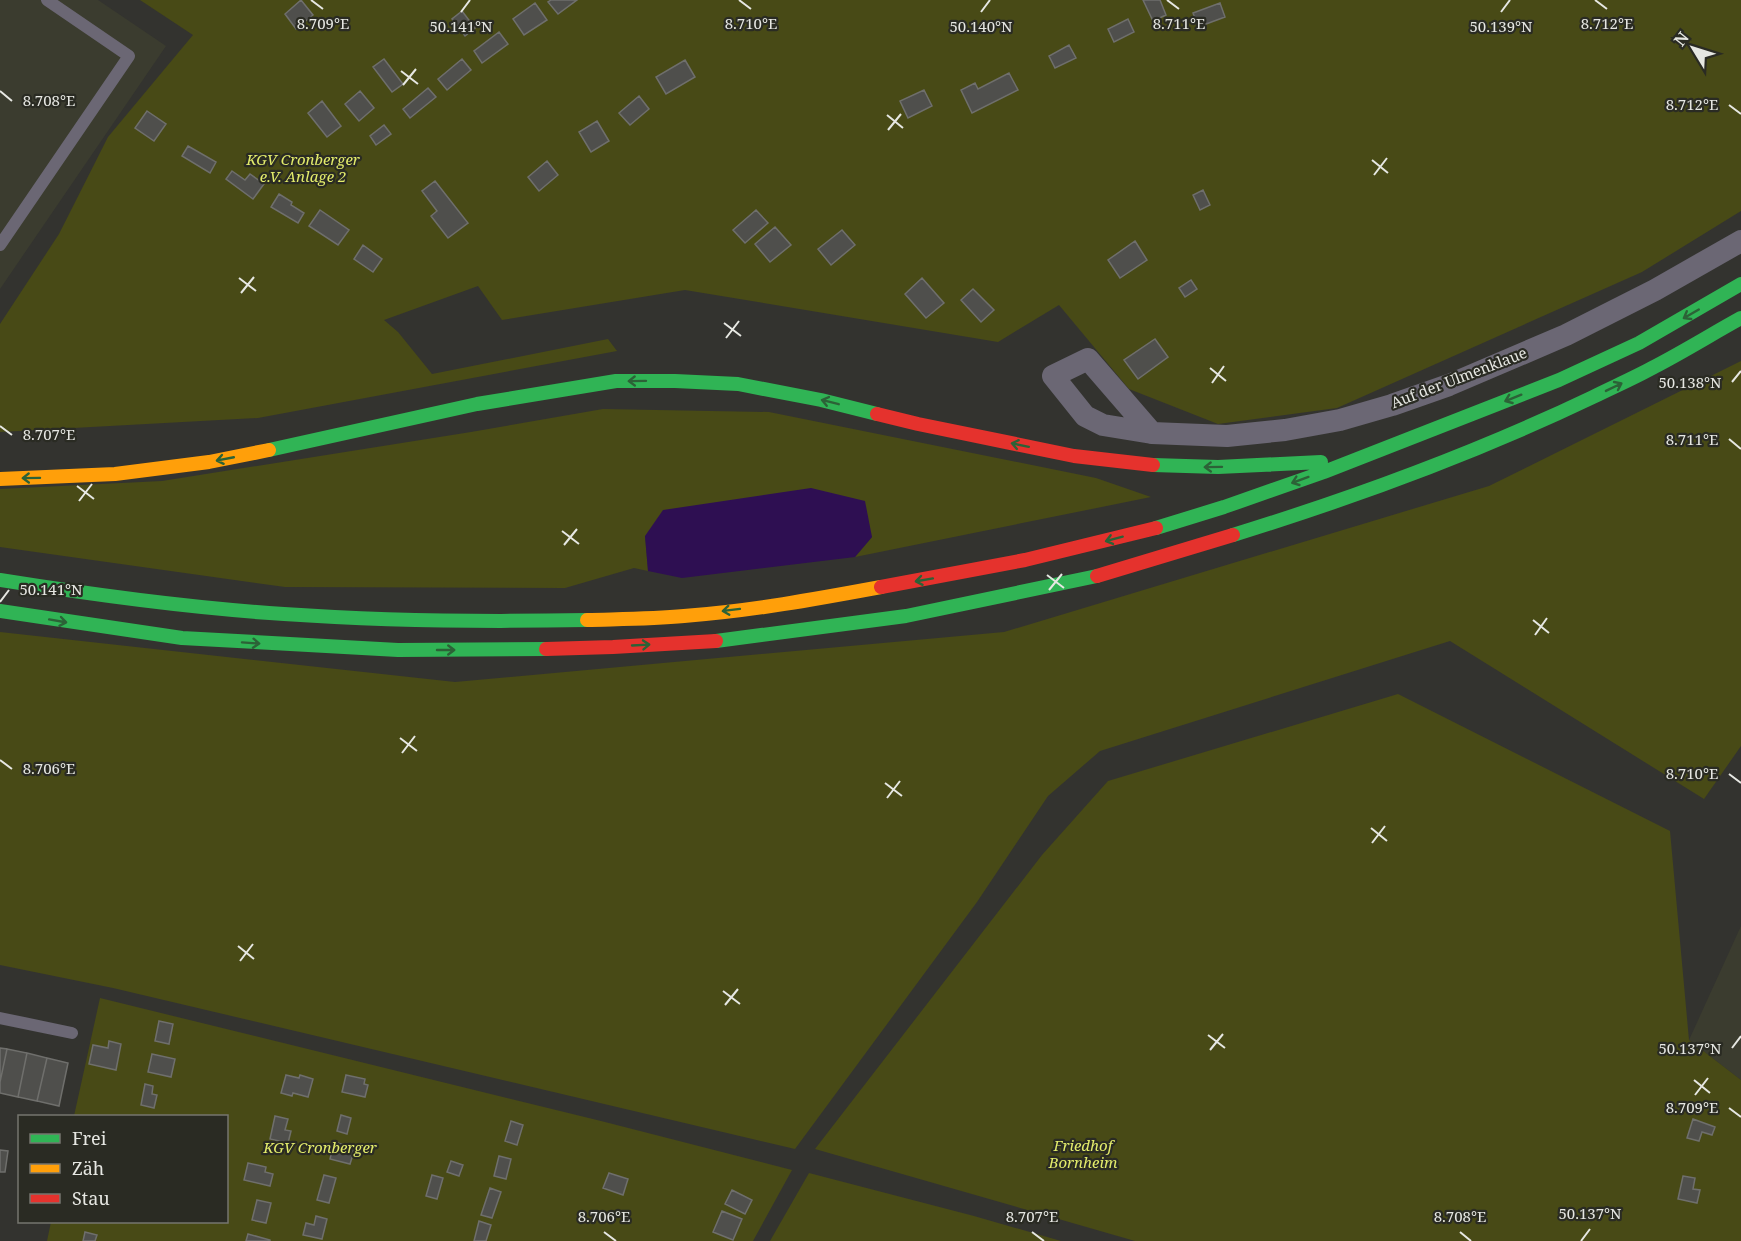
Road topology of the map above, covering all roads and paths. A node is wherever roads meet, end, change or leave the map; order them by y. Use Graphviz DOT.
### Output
graph roads {
  1 [pos="47,0"];
  2 [pos="1741,241"];
  3 [pos="0,245"];
  4 [pos="1741,284"];
  5 [pos="1741,318"];
  6 [pos="1152,433"];
  7 [pos="1355,461"];
  8 [pos="0,479"];
  9 [pos="0,580"];
  10 [pos="0,611"];
  11 [pos="0,1018"];
  12 [pos="72,1033"];
  1 -- 3 [label="lane"];
  2 -- 6 [label="street, Auf der Ulmenklaue"];
  4 -- 7 [label="highway, one-way"];
  10 -- 5 [label="highway, one-way"];
  7 -- 8 [label="highway, one-way"];
  7 -- 9 [label="highway, one-way"];
  11 -- 12 [label="lane"];
}
